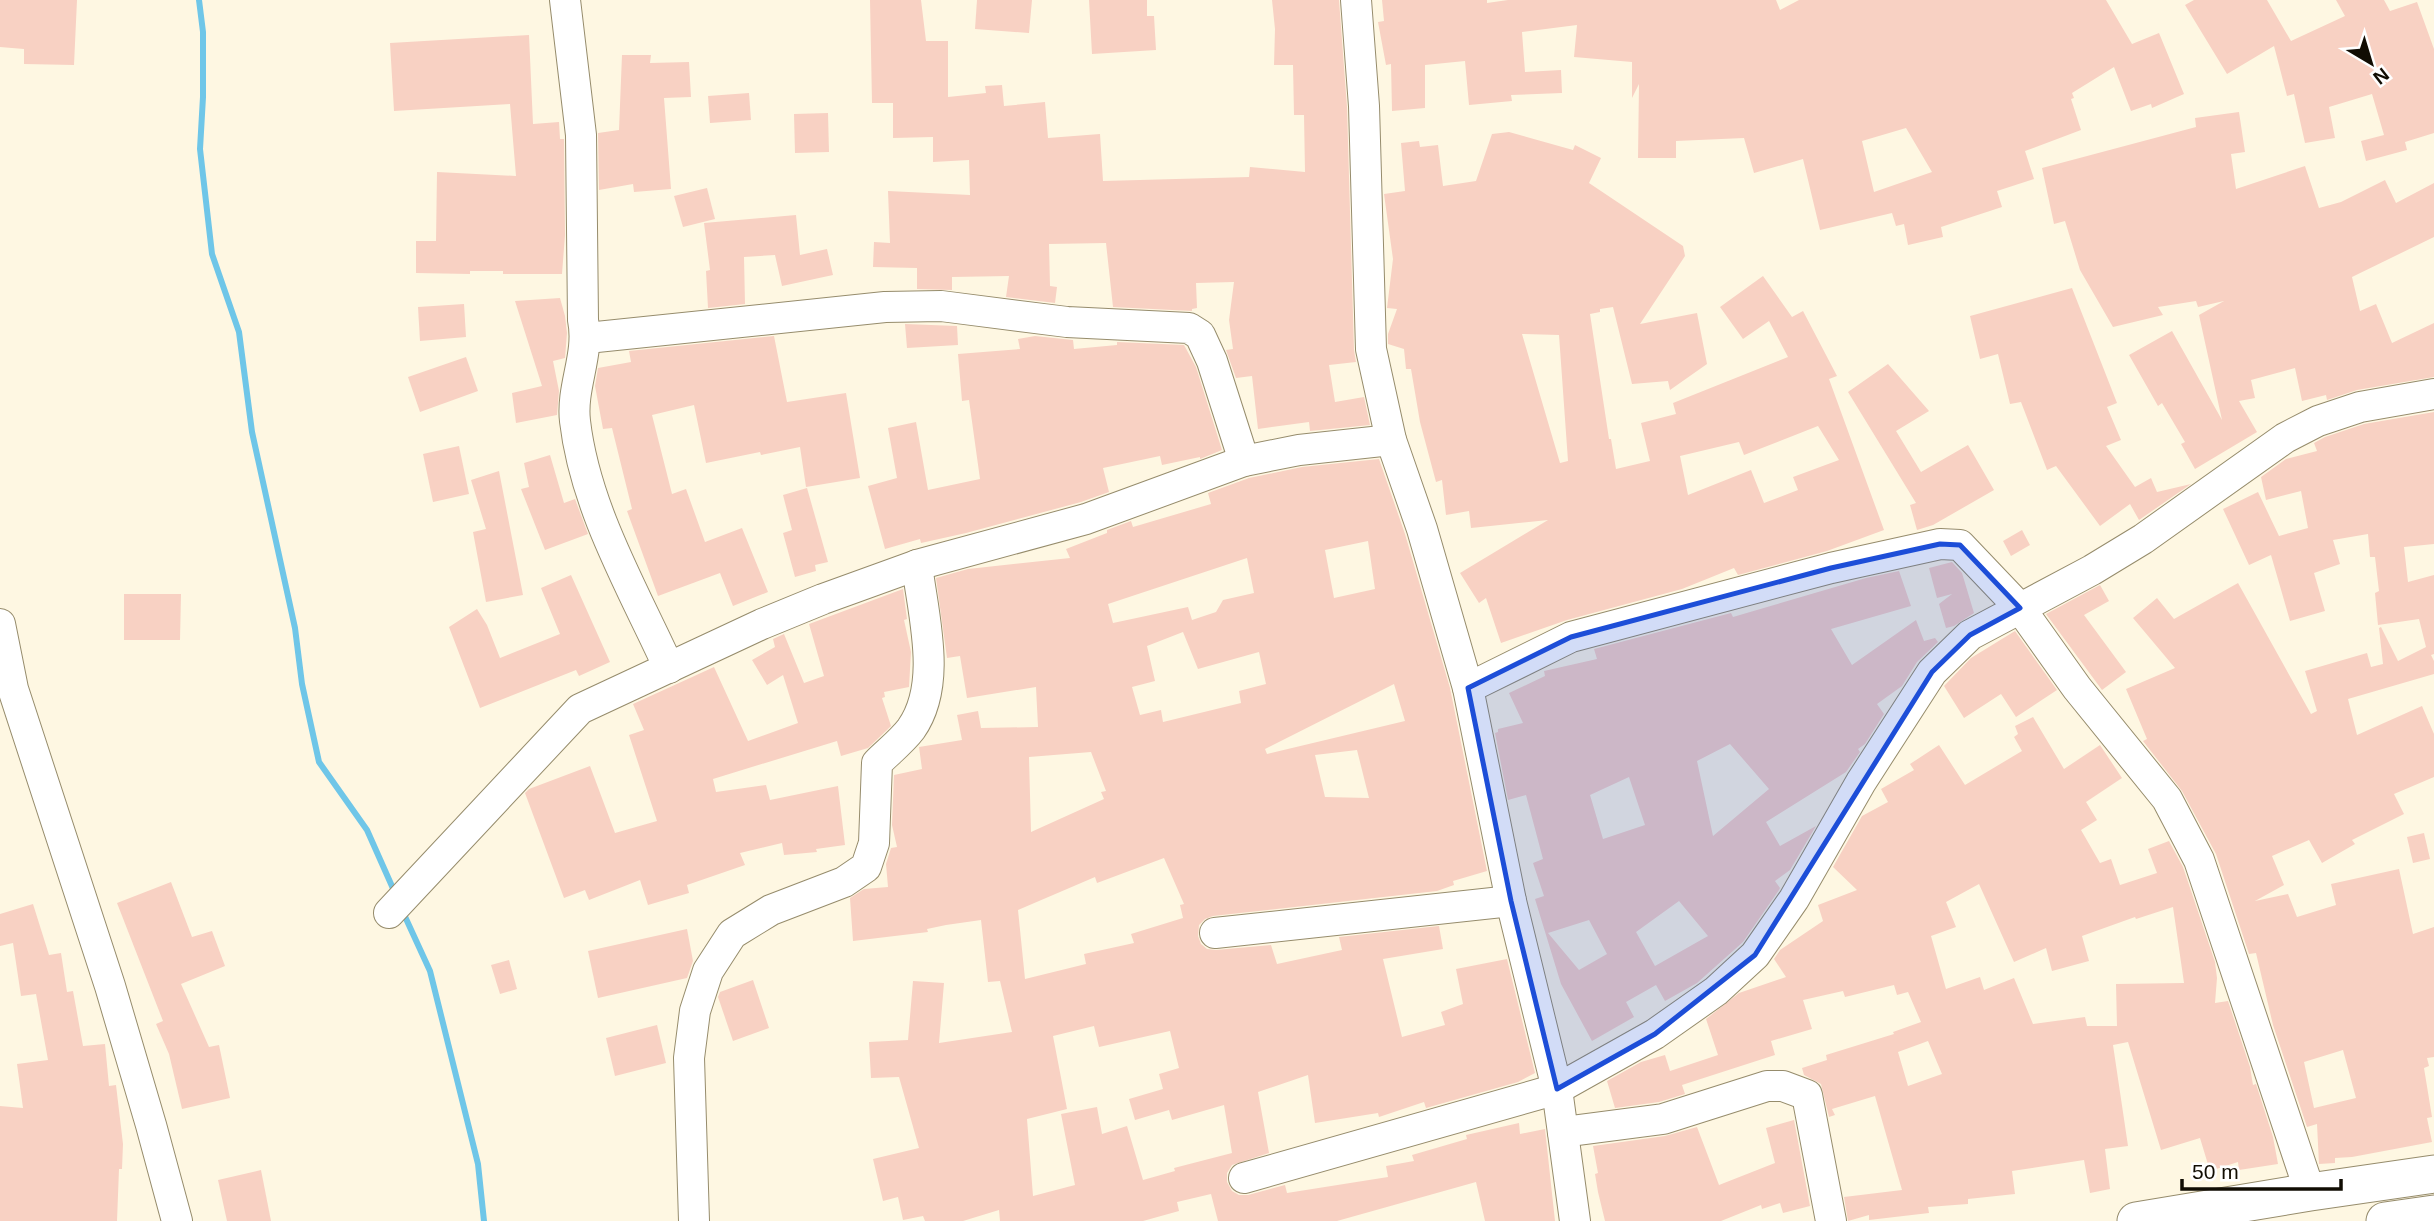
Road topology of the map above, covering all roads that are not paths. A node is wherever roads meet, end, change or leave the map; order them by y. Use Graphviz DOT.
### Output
graph roads {
  1 [pos="1356,0"];
  2 [pos="565,9"];
  3 [pos="587,338"];
  4 [pos="2434,394"];
  5 [pos="1391,440"];
  6 [pos="1244,461"];
  7 [pos="917,565"];
  8 [pos="2020,608"];
  9 [pos="0,624"];
  10 [pos="668,667"];
  11 [pos="1468,688"];
  12 [pos="7,689"];
  13 [pos="1511,901"];
  14 [pos="389,913"];
  15 [pos="1215,933"];
  16 [pos="1558,1089"];
  17 [pos="1563,1132"];
  18 [pos="2434,1174"];
  19 [pos="1244,1178"];
  20 [pos="2310,1192"];
  21 [pos="2434,1214"];
  22 [pos="177,1221"];
  23 [pos="694,1221"];
  24 [pos="1575,1221"];
  25 [pos="1831,1221"];
  26 [pos="2136,1221"];
  27 [pos="2385,1221"];
  1 -- 5 [label="street"];
  2 -- 3 [label="street"];
  3 -- 6 [label="street"];
  3 -- 10 [label="street"];
  4 -- 8 [label="street"];
  5 -- 6 [label="street"];
  5 -- 11 [label="street"];
  6 -- 7 [label="street"];
  7 -- 10 [label="street"];
  7 -- 23 [label="street"];
  8 -- 11 [label="street"];
  8 -- 16 [label="street"];
  8 -- 20 [label="street"];
  9 -- 12 [label="street"];
  10 -- 14 [label="street"];
  11 -- 13 [label="street"];
  12 -- 22 [label="street"];
  13 -- 15 [label="street"];
  13 -- 16 [label="street"];
  16 -- 17 [label="street"];
  16 -- 19 [label="street"];
  17 -- 24 [label="street"];
  17 -- 25 [label="street"];
  18 -- 20 [label="main road"];
  20 -- 26 [label="main road"];
  21 -- 27 [label="main road"];
}
